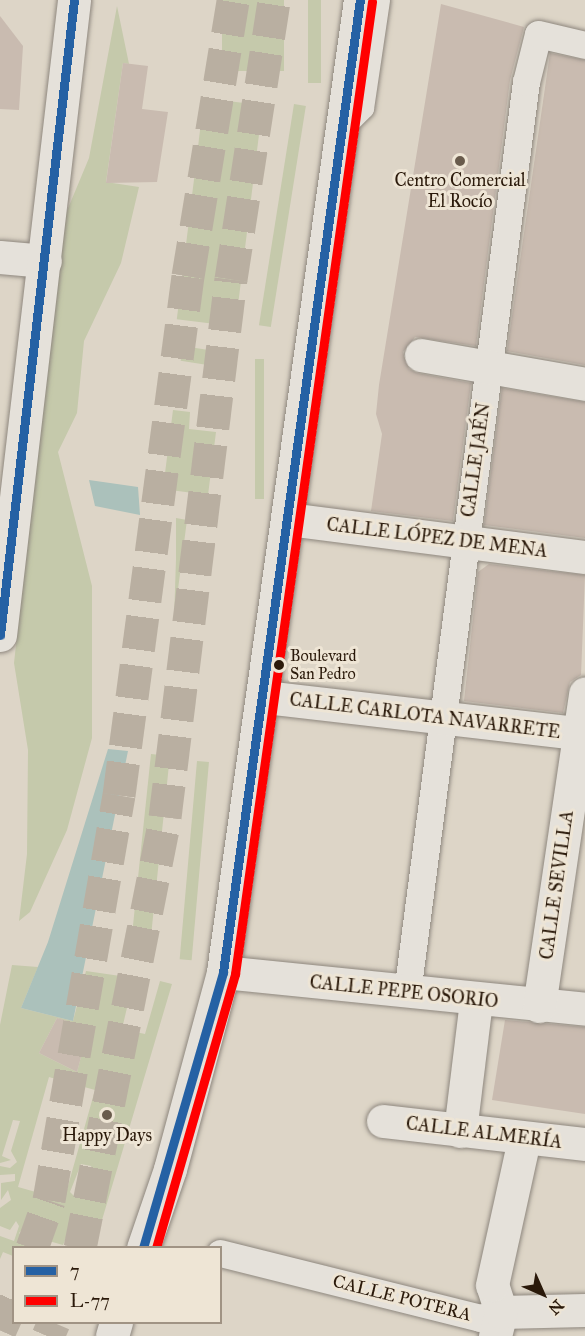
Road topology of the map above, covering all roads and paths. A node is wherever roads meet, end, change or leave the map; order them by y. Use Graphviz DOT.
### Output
graph roads {
  1 [pos="74,0"];
  2 [pos="360,0"];
  3 [pos="381,0"];
  4 [pos="585,45"];
  5 [pos="341,133"];
  6 [pos="0,257"];
  7 [pos="45,261"];
  8 [pos="422,355"];
  9 [pos="489,365"];
  10 [pos="585,384"];
  11 [pos="288,519"];
  12 [pos="466,544"];
  13 [pos="585,557"];
  14 [pos="3,586"];
  15 [pos="0,635"];
  16 [pos="585,693"];
  17 [pos="265,697"];
  18 [pos="444,719"];
  19 [pos="582,734"];
  20 [pos="223,972"];
  21 [pos="407,993"];
  22 [pos="476,1001"];
  23 [pos="539,1006"];
  24 [pos="585,1009"];
  25 [pos="382,1121"];
  26 [pos="460,1131"];
  27 [pos="524,1139"];
  28 [pos="585,1144"];
  29 [pos="144,1246"];
  30 [pos="222,1254"];
  31 [pos="585,1310"];
  32 [pos="498,1324"];
  1 -- 7 [label="street"];
  2 -- 5 [label="street"];
  3 -- 5 [label="lane"];
  4 -- 9 [label="street, CALLE JAÉN"];
  5 -- 11 [label="street"];
  6 -- 7 [label="street"];
  7 -- 14 [label="street"];
  8 -- 9 [label="street"];
  9 -- 10 [label="street"];
  9 -- 12 [label="street, CALLE JAÉN"];
  11 -- 12 [label="street, CALLE LÓPEZ DE MENA"];
  11 -- 17 [label="street"];
  12 -- 13 [label="street, CALLE LÓPEZ DE MENA"];
  12 -- 18 [label="street, CALLE JAÉN"];
  14 -- 15 [label="street"];
  16 -- 19 [label="street, CALLE SEVILLA"];
  17 -- 18 [label="street, CALLE CARLOTA NAVARRETE"];
  17 -- 20 [label="street"];
  18 -- 19 [label="street, CALLE CARLOTA NAVARRETE"];
  18 -- 21 [label="street, CALLE JAÉN"];
  19 -- 23 [label="street, CALLE SEVILLA"];
  20 -- 21 [label="street, CALLE PEPE OSORIO"];
  20 -- 29 [label="street"];
  21 -- 22 [label="street, CALLE PEPE OSORIO"];
  22 -- 23 [label="street, CALLE PEPE OSORIO"];
  22 -- 26 [label="street"];
  23 -- 24 [label="street, CALLE PEPE OSORIO"];
  25 -- 26 [label="street, CALLE ALMERÍA"];
  26 -- 27 [label="street, CALLE ALMERÍA"];
  27 -- 28 [label="street, CALLE ALMERÍA"];
  27 -- 32 [label="street"];
  30 -- 32 [label="street, CALLE POTERA"];
  31 -- 32 [label="street, CALLE POTERA"];
}
